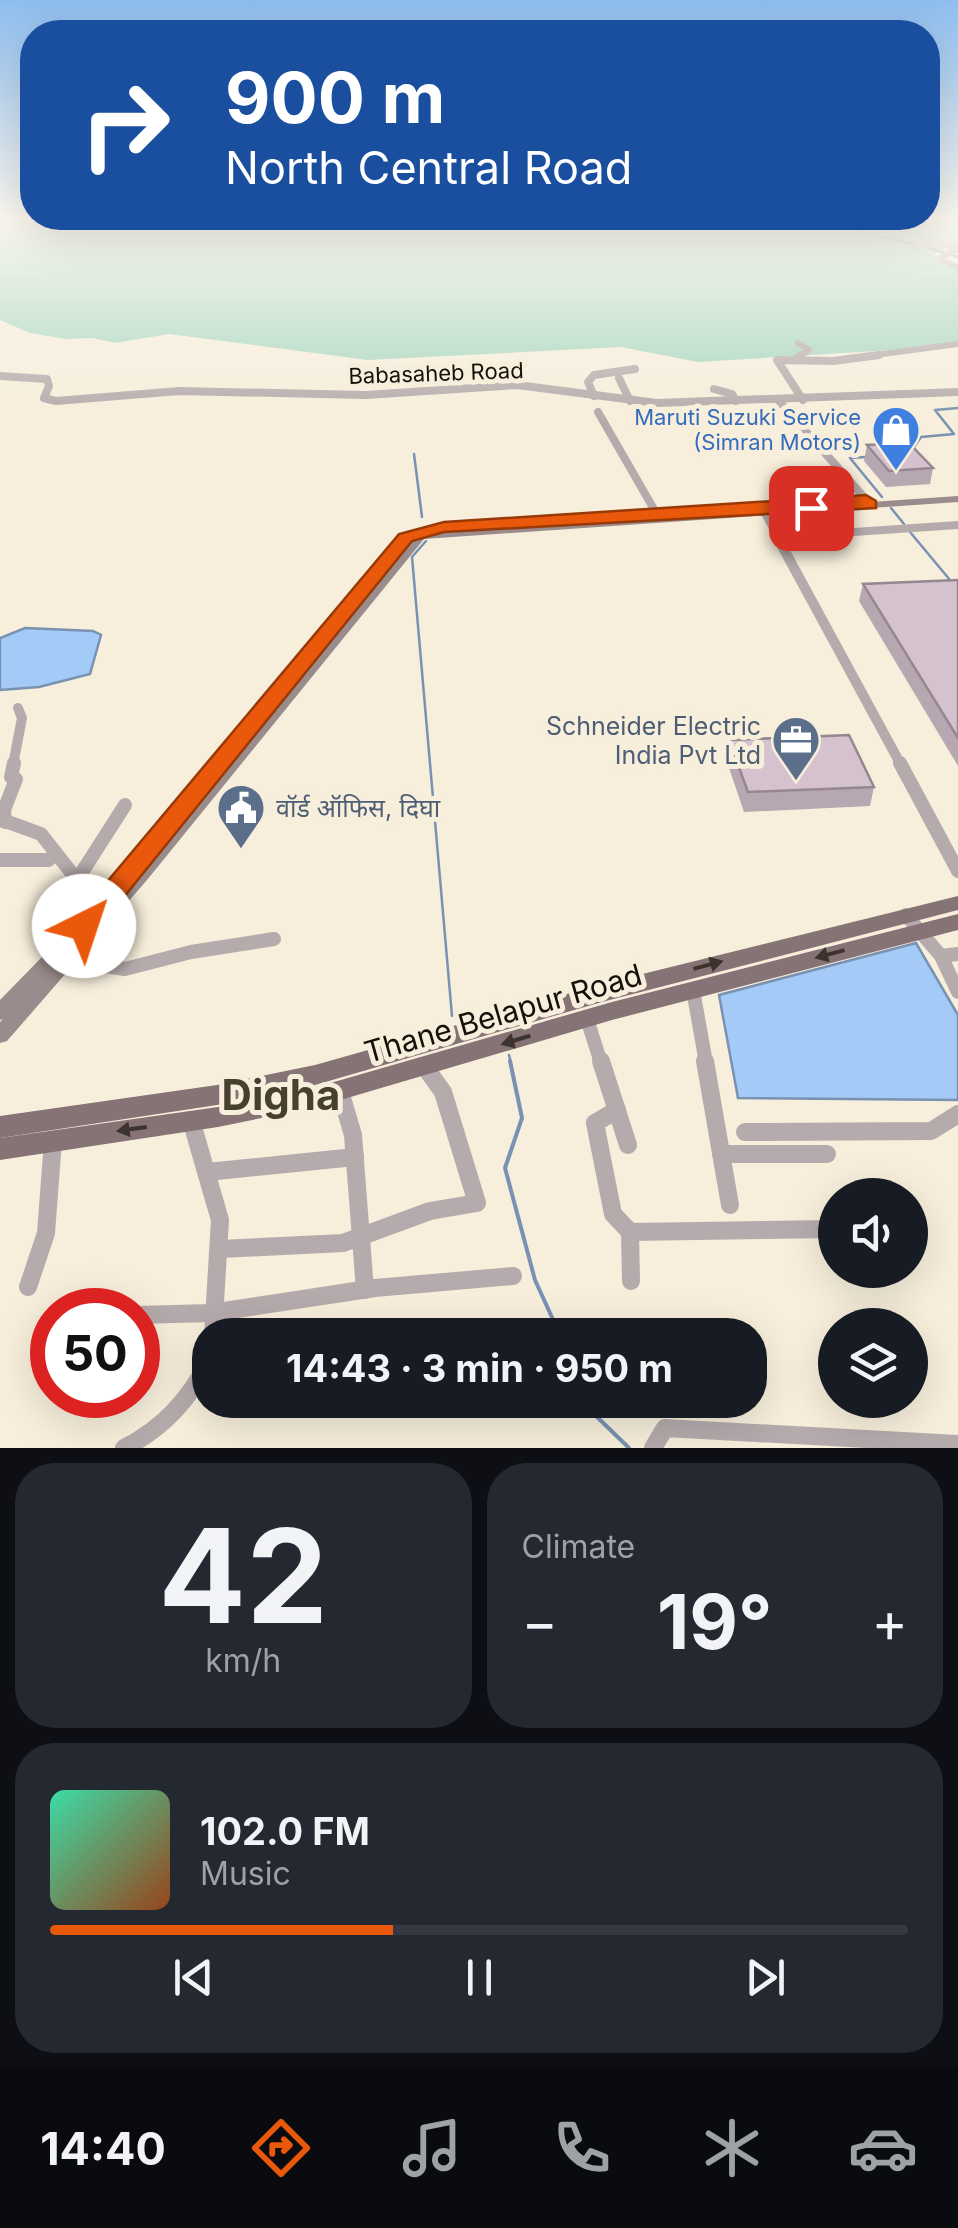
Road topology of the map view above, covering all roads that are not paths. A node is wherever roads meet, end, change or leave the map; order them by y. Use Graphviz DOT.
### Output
graph roads {
  1 [pos="798,343"];
  2 [pos="958,344"];
  3 [pos="797,358"];
  4 [pos="0,366"];
  5 [pos="634,368"];
  6 [pos="0,376"];
  7 [pos="21,376"];
  8 [pos="619,378"];
  9 [pos="958,392"];
  10 [pos="719,395"];
  11 [pos="594,396"];
  12 [pos="804,400"];
  13 [pos="630,401"];
  14 [pos="736,401"];
  15 [pos="779,402"];
  16 [pos="598,412"];
  17 [pos="958,497"];
  18 [pos="871,502"];
  19 [pos="763,509"];
  20 [pos="658,516"];
  21 [pos="958,525"];
  22 [pos="781,538"];
  23 [pos="18,708"];
  24 [pos="14,747"];
  25 [pos="0,750"];
  26 [pos="124,805"];
  27 [pos="2,821"];
  28 [pos="54,855"];
  29 [pos="0,860"];
  30 [pos="958,871"];
  31 [pos="76,880"];
  32 [pos="115,898"];
  33 [pos="958,903"];
  34 [pos="958,922"];
  35 [pos="912,923"];
  36 [pos="274,939"];
  37 [pos="958,954"];
  38 [pos="940,956"];
  39 [pos="60,959"];
  40 [pos="692,990"];
  41 [pos="958,992"];
  42 [pos="0,1012"];
  43 [pos="587,1018"];
  44 [pos="0,1034"];
  45 [pos="425,1067"];
  46 [pos="340,1090"];
  47 [pos="617,1110"];
  48 [pos="958,1114"];
  49 [pos="191,1120"];
  50 [pos="0,1126"];
  51 [pos="745,1132"];
  52 [pos="53,1141"];
  53 [pos="628,1145"];
  54 [pos="0,1149"];
  55 [pos="721,1154"];
  56 [pos="827,1154"];
  57 [pos="354,1158"];
  58 [pos="207,1172"];
  59 [pos="730,1205"];
  60 [pos="818,1229"];
  61 [pos="630,1232"];
  62 [pos="362,1238"];
  63 [pos="221,1249"];
  64 [pos="512,1276"];
  65 [pos="631,1281"];
  66 [pos="28,1287"];
  67 [pos="365,1290"];
  68 [pos="212,1313"];
  69 [pos="160,1314"];
  70 [pos="212,1318"];
  71 [pos="192,1393"];
  72 [pos="958,1444"];
  73 [pos="124,1448"];
  74 [pos="653,1448"];
  1 -- 3 [label="street"];
  2 -- 3 [label="street"];
  3 -- 12 [label="street"];
  4 -- 7 [label="street"];
  5 -- 11 [label="street"];
  6 -- 7 [label="street"];
  7 -- 11 [label="street, Babasaheb Road"];
  8 -- 13 [label="street"];
  9 -- 12 [label="street, Babasaheb Road"];
  10 -- 13 [label="street, Babasaheb Road"];
  10 -- 14 [label="street, Babasaheb Road"];
  10 -- 14 [label="street"];
  11 -- 13 [label="street, Babasaheb Road"];
  12 -- 15 [label="street, Babasaheb Road"];
  14 -- 15 [label="street, Babasaheb Road"];
  15 -- 18 [label="street"];
  16 -- 20 [label="street"];
  17 -- 18 [label="main road"];
  17 -- 18 [label="main road"];
  18 -- 19 [label="main road"];
  19 -- 20 [label="main road"];
  19 -- 22 [label="street"];
  20 -- 32 [label="main road"];
  21 -- 22 [label="street"];
  22 -- 30 [label="street"];
  23 -- 24 [label="street"];
  24 -- 25 [label="street"];
  24 -- 27 [label="street"];
  26 -- 31 [label="street"];
  27 -- 28 [label="street"];
  28 -- 29 [label="street"];
  28 -- 31 [label="street"];
  31 -- 32 [label="street"];
  32 -- 39 [label="main road"];
  33 -- 35 [label="main road, Thane Belapur Road"];
  34 -- 35 [label="main road, Thane Belapur Road"];
  35 -- 38 [label="street"];
  35 -- 40 [label="main road, Thane Belapur Road, one-way"];
  50 -- 35 [label="main road, Thane Belapur Road, one-way"];
  36 -- 39 [label="street"];
  37 -- 38 [label="street"];
  38 -- 41 [label="street"];
  39 -- 42 [label="main road"];
  39 -- 44 [label="main road"];
  40 -- 43 [label="main road, Thane Belapur Road"];
  40 -- 55 [label="street"];
  43 -- 45 [label="main road, Thane Belapur Road, one-way"];
  43 -- 47 [label="street"];
  45 -- 46 [label="main road, Thane Belapur Road"];
  45 -- 62 [label="street"];
  46 -- 49 [label="main road, Thane Belapur Road"];
  46 -- 57 [label="street"];
  47 -- 53 [label="street"];
  47 -- 61 [label="street"];
  48 -- 51 [label="street"];
  49 -- 52 [label="main road, Thane Belapur Road, one-way"];
  49 -- 58 [label="street"];
  52 -- 54 [label="main road, Thane Belapur Road"];
  52 -- 66 [label="street"];
  55 -- 56 [label="street"];
  55 -- 59 [label="street"];
  57 -- 58 [label="street"];
  57 -- 62 [label="street"];
  58 -- 63 [label="street"];
  60 -- 61 [label="street"];
  61 -- 65 [label="street"];
  62 -- 63 [label="street"];
  62 -- 67 [label="street"];
  63 -- 68 [label="street"];
  64 -- 67 [label="street"];
  67 -- 68 [label="street"];
  68 -- 69 [label="street"];
  68 -- 70 [label="street"];
  71 -- 73 [label="street"];
  72 -- 74 [label="street"];
}
